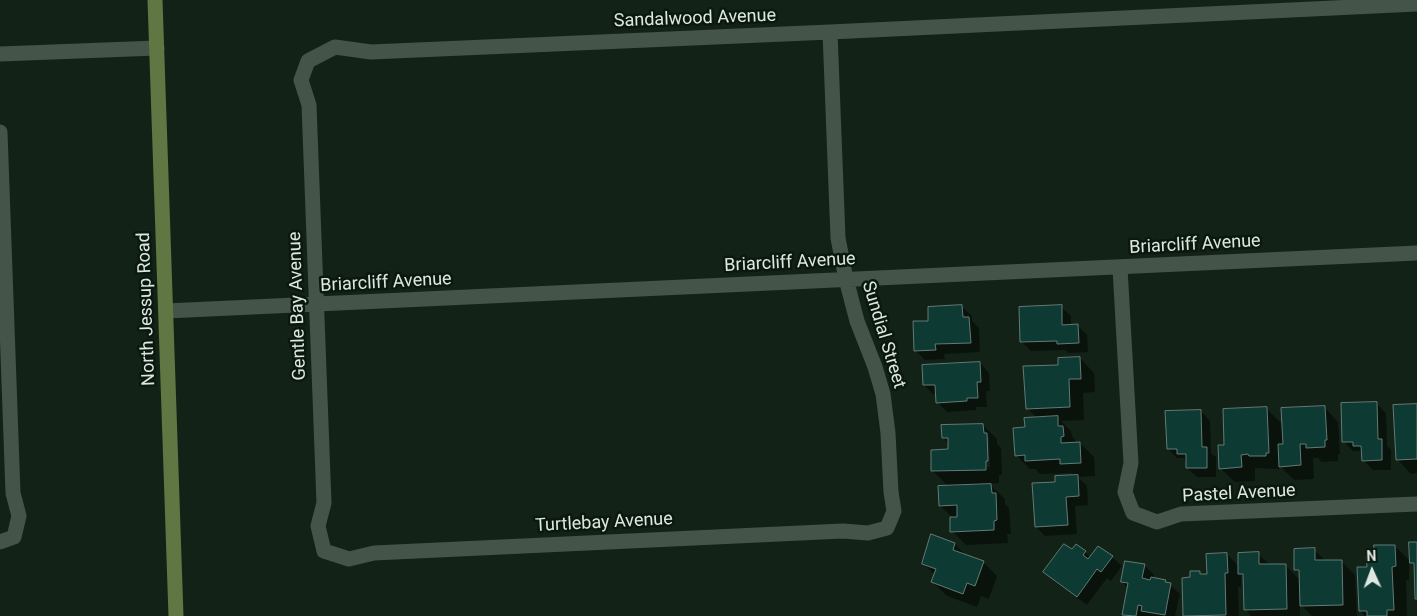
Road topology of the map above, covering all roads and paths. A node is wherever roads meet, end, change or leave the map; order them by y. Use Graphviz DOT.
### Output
graph roads {
  1 [pos="155,0"];
  2 [pos="1417,4"];
  3 [pos="1278,5"];
  4 [pos="830,32"];
  5 [pos="157,48"];
  6 [pos="0,54"];
  7 [pos="308,61"];
  8 [pos="0,132"];
  9 [pos="1417,253"];
  10 [pos="1120,268"];
  11 [pos="846,279"];
  12 [pos="3,295"];
  13 [pos="316,305"];
  14 [pos="166,311"];
  15 [pos="1417,504"];
  16 [pos="887,528"];
  17 [pos="7,540"];
  18 [pos="324,551"];
  19 [pos="176,616"];
  1 -- 5 [label="street, North Jessup Road"];
  2 -- 3 [label="street, Sandalwood Avenue"];
  3 -- 4 [label="street, Sandalwood Avenue"];
  4 -- 7 [label="street, Sandalwood Avenue"];
  4 -- 11 [label="street, Sundial Street"];
  5 -- 6 [label="street"];
  5 -- 14 [label="street, North Jessup Road"];
  7 -- 13 [label="street, Gentle Bay Avenue"];
  8 -- 12 [label="street"];
  9 -- 10 [label="street, Briarcliff Avenue"];
  10 -- 11 [label="street, Briarcliff Avenue"];
  10 -- 15 [label="street, Pastel Avenue"];
  11 -- 13 [label="street, Briarcliff Avenue"];
  11 -- 16 [label="street, Sundial Street"];
  12 -- 17 [label="street"];
  13 -- 14 [label="street, Briarcliff Avenue"];
  13 -- 18 [label="street, Gentle Bay Avenue"];
  14 -- 19 [label="street, North Jessup Road"];
  16 -- 18 [label="street, Turtlebay Avenue"];
}
